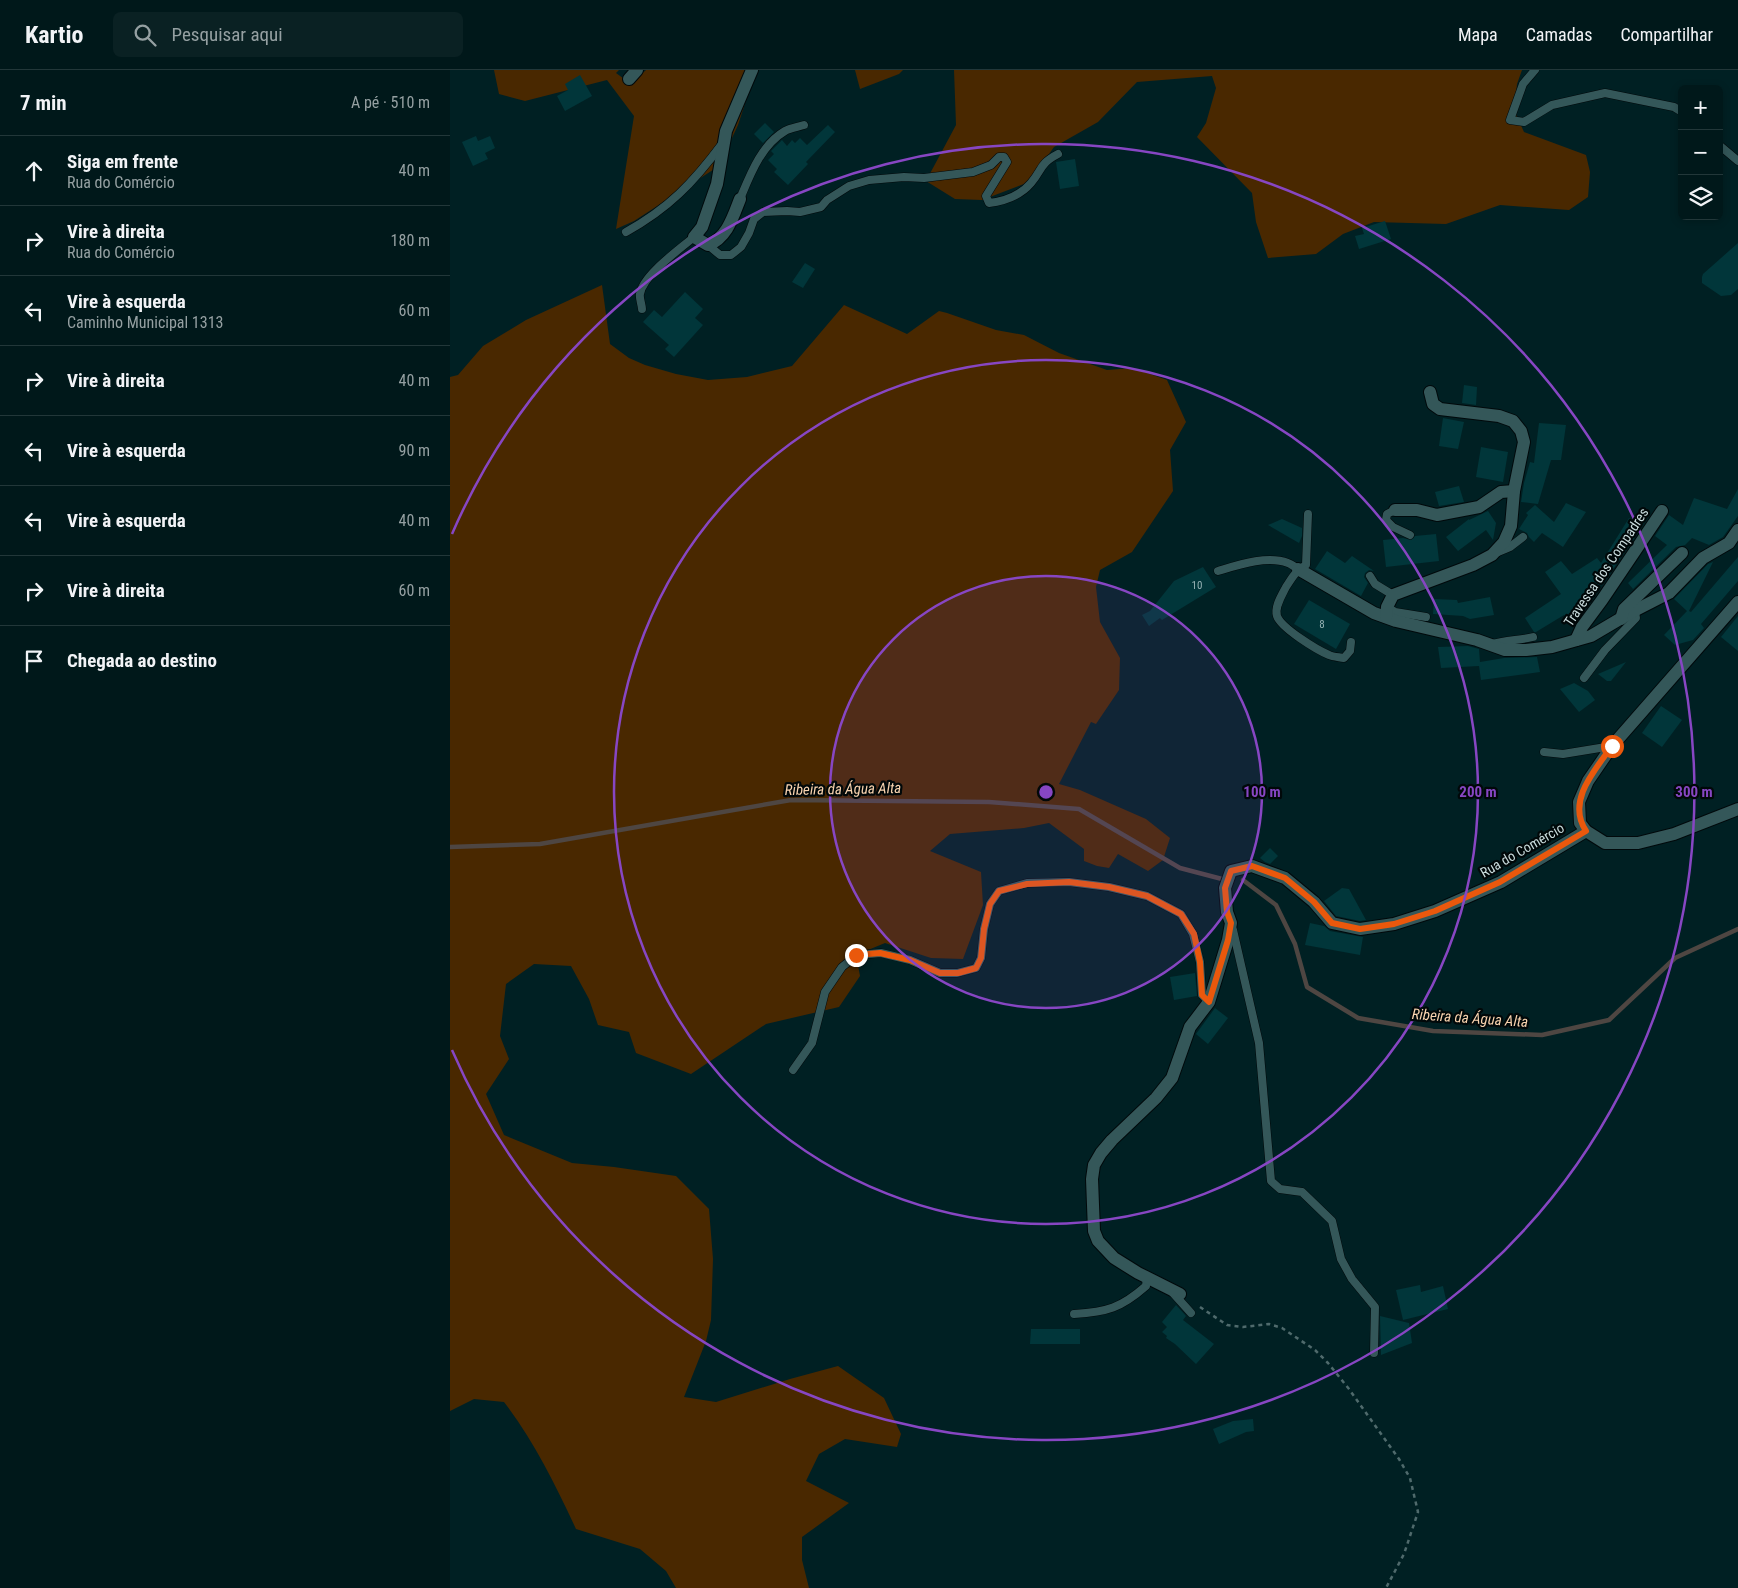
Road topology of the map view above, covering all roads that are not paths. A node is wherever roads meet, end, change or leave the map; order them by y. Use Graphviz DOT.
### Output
graph roads {
  1 [pos="752,70"];
  2 [pos="1535,70"];
  3 [pos="1678,110"];
  4 [pos="804,125"];
  5 [pos="723,143"];
  6 [pos="1723,148"];
  7 [pos="1058,154"];
  8 [pos="1738,161"];
  9 [pos="740,199"];
  10 [pos="626,232"];
  11 [pos="694,237"];
  12 [pos="708,245"];
  13 [pos="642,309"];
  14 [pos="1430,392"];
  15 [pos="1514,491"];
  16 [pos="1395,510"];
  17 [pos="1662,511"];
  18 [pos="1308,514"];
  19 [pos="1738,530"];
  20 [pos="1410,535"];
  21 [pos="1523,536"];
  22 [pos="1682,553"];
  23 [pos="1492,555"];
  24 [pos="1298,570"];
  25 [pos="1218,571"];
  26 [pos="1370,576"];
  27 [pos="1393,594"];
  28 [pos="1738,602"];
  29 [pos="1635,611"];
  30 [pos="1386,612"];
  31 [pos="1426,617"];
  32 [pos="1621,619"];
  33 [pos="1533,637"];
  34 [pos="1576,640"];
  35 [pos="1351,642"];
  36 [pos="1490,645"];
  37 [pos="1584,678"];
  38 [pos="1612,746"];
  39 [pos="1544,752"];
  40 [pos="1738,809"];
  41 [pos="1586,831"];
  42 [pos="1231,923"];
  43 [pos="1209,1002"];
  44 [pos="793,1070"];
  45 [pos="1147,1277"];
  46 [pos="1175,1292"];
  47 [pos="1191,1312"];
  48 [pos="1074,1314"];
  49 [pos="1374,1353"];
  1 -- 5 [label="street"];
  2 -- 3 [label="lane"];
  4 -- 9 [label="lane"];
  5 -- 10 [label="lane"];
  5 -- 11 [label="street"];
  6 -- 8 [label="lane"];
  7 -- 12 [label="lane"];
  9 -- 12 [label="street"];
  11 -- 12 [label="street"];
  11 -- 13 [label="lane"];
  14 -- 15 [label="street"];
  15 -- 16 [label="street"];
  15 -- 23 [label="street"];
  16 -- 20 [label="lane"];
  17 -- 34 [label="street, Travessa dos Compadres"];
  18 -- 24 [label="lane"];
  19 -- 29 [label="street"];
  21 -- 23 [label="lane"];
  22 -- 32 [label="street"];
  23 -- 27 [label="street"];
  24 -- 25 [label="lane"];
  24 -- 30 [label="street"];
  24 -- 35 [label="lane"];
  26 -- 27 [label="lane"];
  27 -- 30 [label="street"];
  28 -- 38 [label="street, Rua do Comércio"];
  29 -- 32 [label="street"];
  29 -- 37 [label="lane"];
  30 -- 31 [label="lane"];
  30 -- 36 [label="street"];
  32 -- 34 [label="street"];
  33 -- 36 [label="lane"];
  34 -- 36 [label="street"];
  38 -- 39 [label="lane"];
  38 -- 41 [label="street, Rua do Comércio"];
  40 -- 41 [label="street"];
  41 -- 42 [label="street, Rua do Comércio"];
  42 -- 43 [label="street"];
  42 -- 49 [label="lane"];
  43 -- 44 [label="lane"];
  43 -- 45 [label="street"];
  45 -- 46 [label="street"];
  45 -- 48 [label="lane"];
  46 -- 47 [label="lane"];
}
